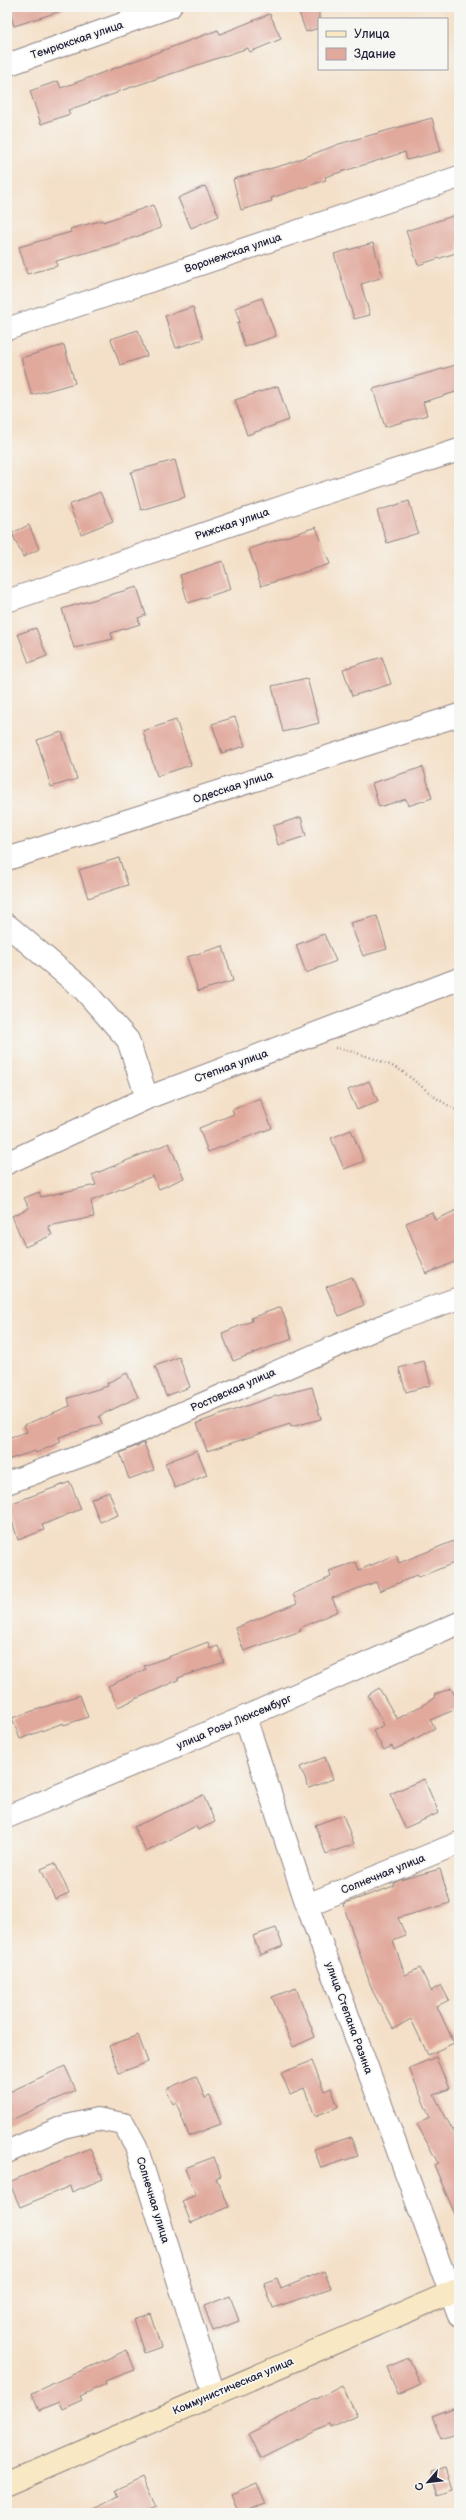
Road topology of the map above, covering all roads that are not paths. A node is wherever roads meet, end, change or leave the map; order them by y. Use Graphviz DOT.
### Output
graph roads {
  1 [pos="170,7"];
  2 [pos="7,65"];
  3 [pos="459,177"];
  4 [pos="7,328"];
  5 [pos="459,450"];
  6 [pos="7,601"];
  7 [pos="459,714"];
  8 [pos="7,860"];
  9 [pos="7,925"];
  10 [pos="459,979"];
  11 [pos="147,1098"];
  12 [pos="7,1163"];
  13 [pos="459,1298"];
  14 [pos="7,1483"];
  15 [pos="459,1623"];
  16 [pos="245,1717"];
  17 [pos="7,1817"];
  18 [pos="459,1843"];
  19 [pos="307,1905"];
  20 [pos="7,2152"];
  21 [pos="454,2291"];
  22 [pos="459,2316"];
  23 [pos="214,2394"];
  24 [pos="7,2484"];
  1 -- 2 [label="street, Темрюкская улица"];
  3 -- 4 [label="street, Воронежская улица"];
  5 -- 6 [label="street, Рижская улица"];
  7 -- 8 [label="street, Одесская улица"];
  9 -- 11 [label="street"];
  10 -- 11 [label="street, Степная улица"];
  11 -- 12 [label="street, Степная улица"];
  13 -- 14 [label="street, Ростовская улица"];
  15 -- 16 [label="street, улица Розы Люксембург"];
  16 -- 17 [label="street, улица Розы Люксембург"];
  16 -- 19 [label="street, улица Степана Разина"];
  18 -- 19 [label="street, Солнечная улица"];
  19 -- 21 [label="street, улица Степана Разина"];
  20 -- 23 [label="street, Солнечная улица"];
  21 -- 22 [label="street, улица Степана Разина"];
  21 -- 23 [label="main road, Коммунистическая улица"];
  23 -- 24 [label="main road, Коммунистическая улица"];
}
